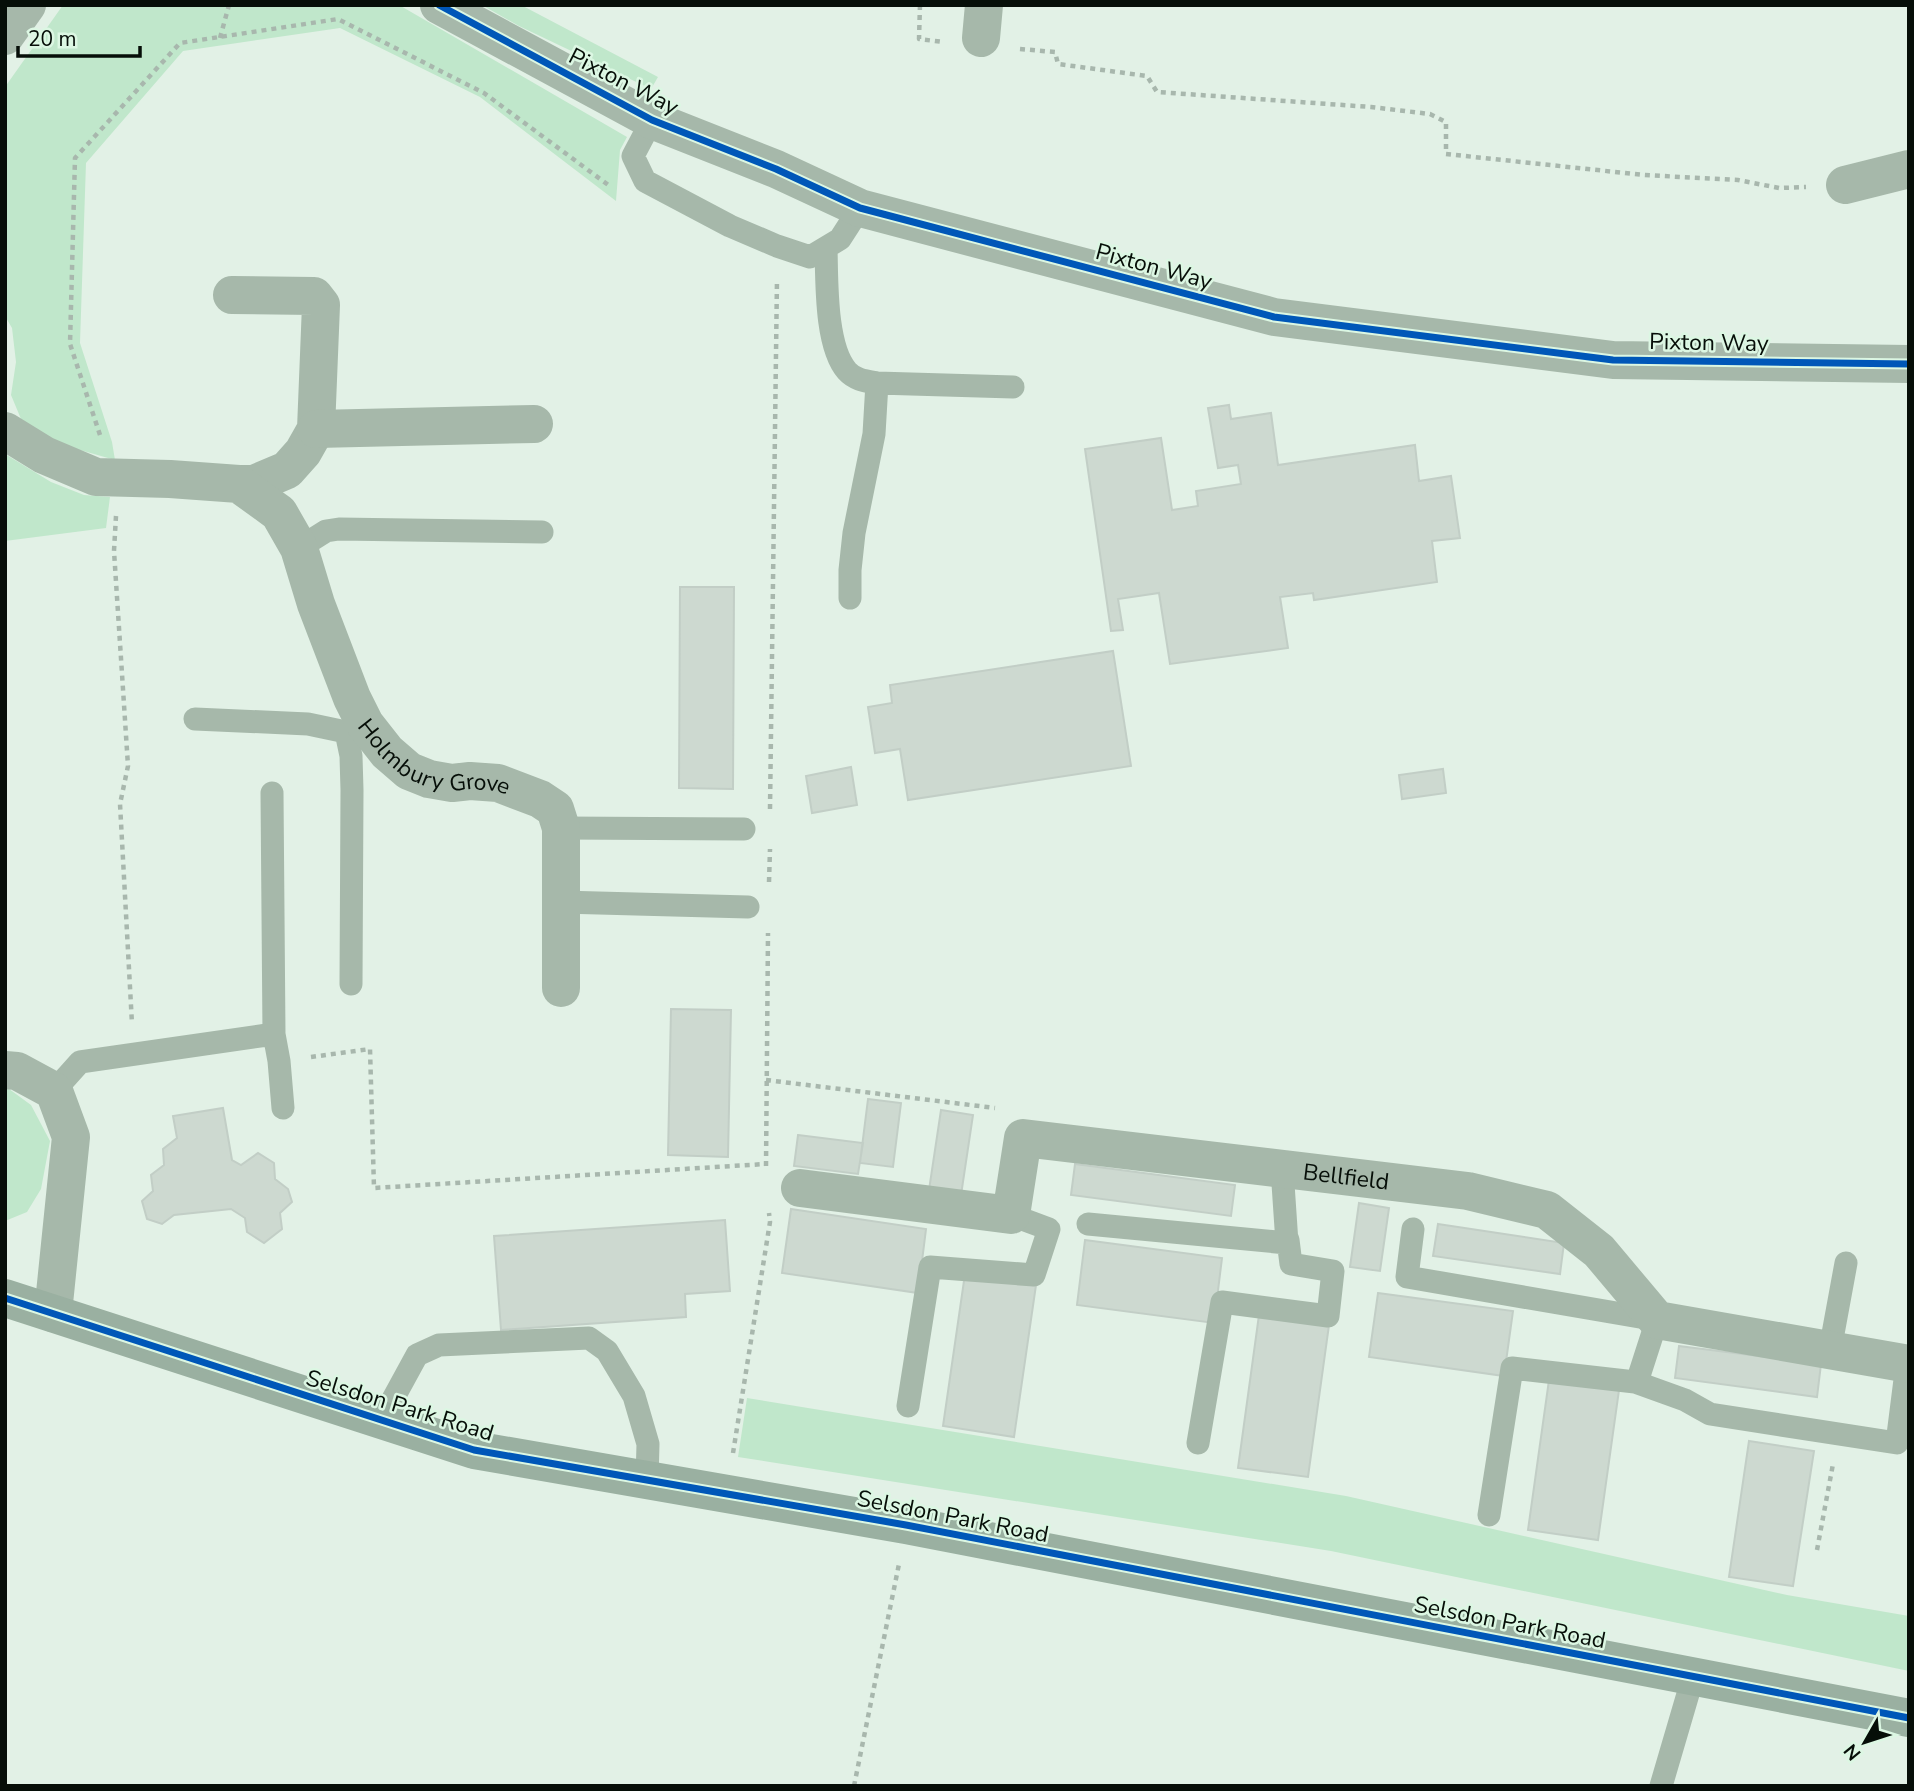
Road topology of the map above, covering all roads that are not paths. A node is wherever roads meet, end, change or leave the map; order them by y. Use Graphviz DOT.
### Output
graph roads {
  1 [pos="27,5"];
  2 [pos="439,5"];
  3 [pos="5,36"];
  4 [pos="652,120"];
  5 [pos="1909,169"];
  6 [pos="1845,185"];
  7 [pos="860,208"];
  8 [pos="826,248"];
  9 [pos="232,295"];
  10 [pos="1909,363"];
  11 [pos="877,383"];
  12 [pos="1013,387"];
  13 [pos="534,424"];
  14 [pos="316,429"];
  15 [pos="5,431"];
  16 [pos="239,484"];
  17 [pos="542,532"];
  18 [pos="299,548"];
  19 [pos="850,598"];
  20 [pos="195,719"];
  21 [pos="356,728"];
  22 [pos="272,793"];
  23 [pos="561,828"];
  24 [pos="744,829"];
  25 [pos="561,902"];
  26 [pos="748,906"];
  27 [pos="351,984"];
  28 [pos="561,988"];
  29 [pos="274,1034"];
  30 [pos="5,1070"];
  31 [pos="54,1091"];
  32 [pos="283,1108"];
  33 [pos="1282,1168"];
  34 [pos="783,1182"];
  35 [pos="1011,1215"];
  36 [pos="1088,1224"];
  37 [pos="1413,1229"];
  38 [pos="1288,1240"];
  39 [pos="1846,1263"];
  40 [pos="5,1298"];
  41 [pos="53,1314"];
  42 [pos="1657,1320"];
  43 [pos="1830,1350"];
  44 [pos="1908,1364"];
  45 [pos="1637,1382"];
  46 [pos="908,1406"];
  47 [pos="380,1421"];
  48 [pos="1198,1443"];
  49 [pos="1903,1443"];
  50 [pos="648,1480"];
  51 [pos="1489,1515"];
  52 [pos="1693,1677"];
  53 [pos="1909,1718"];
  54 [pos="1661,1786"];
  1 -- 3 [label="street"];
  2 -- 4 [label="street, Pixton Way"];
  4 -- 7 [label="street, Pixton Way"];
  4 -- 8 [label="lane"];
  5 -- 6 [label="street"];
  7 -- 8 [label="lane"];
  7 -- 10 [label="street, Pixton Way"];
  8 -- 11 [label="lane"];
  9 -- 14 [label="street"];
  11 -- 12 [label="lane"];
  11 -- 19 [label="lane"];
  13 -- 14 [label="street"];
  14 -- 16 [label="street"];
  15 -- 16 [label="street"];
  16 -- 18 [label="street, Holmbury Grove"];
  17 -- 18 [label="lane"];
  18 -- 21 [label="street, Holmbury Grove"];
  20 -- 21 [label="lane"];
  21 -- 23 [label="street, Holmbury Grove"];
  21 -- 27 [label="lane"];
  22 -- 29 [label="lane"];
  23 -- 24 [label="lane"];
  23 -- 25 [label="street"];
  25 -- 26 [label="lane"];
  25 -- 28 [label="street"];
  29 -- 31 [label="lane"];
  29 -- 32 [label="lane"];
  30 -- 31 [label="street"];
  31 -- 41 [label="street"];
  33 -- 35 [label="street, Bellfield"];
  33 -- 38 [label="lane"];
  33 -- 42 [label="street, Bellfield"];
  34 -- 35 [label="street"];
  35 -- 46 [label="lane"];
  36 -- 38 [label="lane"];
  37 -- 42 [label="lane"];
  38 -- 48 [label="lane"];
  39 -- 43 [label="lane"];
  40 -- 41 [label="main road, Selsdon Park Road"];
  41 -- 47 [label="main road, Selsdon Park Road"];
  42 -- 43 [label="street"];
  42 -- 45 [label="lane"];
  43 -- 44 [label="street"];
  44 -- 49 [label="lane"];
  45 -- 49 [label="lane"];
  45 -- 51 [label="lane"];
  47 -- 50 [label="main road, Selsdon Park Road"];
  47 -- 50 [label="lane"];
  50 -- 52 [label="main road, Selsdon Park Road"];
  52 -- 53 [label="main road, Selsdon Park Road"];
  52 -- 54 [label="lane"];
}
